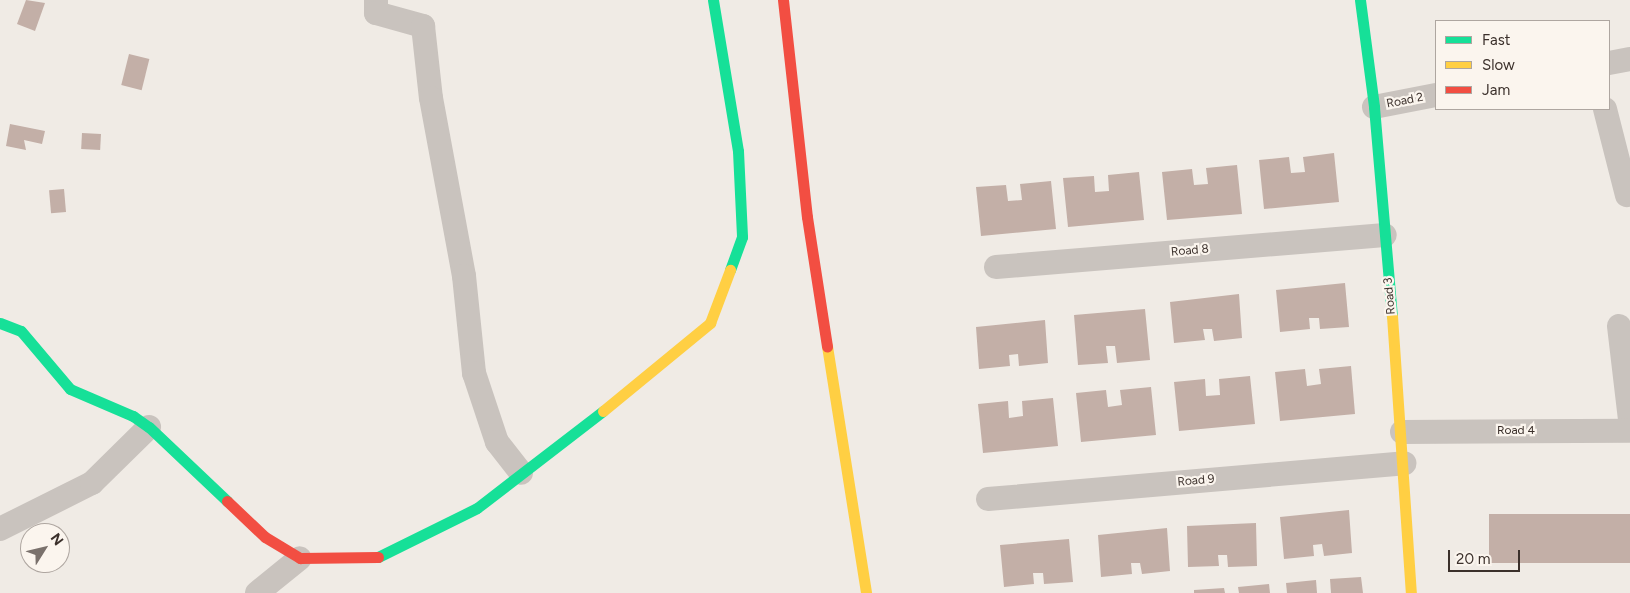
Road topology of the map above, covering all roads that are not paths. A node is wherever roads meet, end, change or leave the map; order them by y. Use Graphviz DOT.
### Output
graph roads {
  1 [pos="376,0"];
  2 [pos="713,0"];
  3 [pos="783,0"];
  4 [pos="1360,0"];
  5 [pos="1630,59"];
  6 [pos="1610,63"];
  7 [pos="1435,95"];
  8 [pos="1374,107"];
  9 [pos="1605,110"];
  10 [pos="1627,195"];
  11 [pos="1385,235"];
  12 [pos="996,267"];
  13 [pos="0,323"];
  14 [pos="1619,326"];
  15 [pos="1630,420"];
  16 [pos="150,427"];
  17 [pos="1630,431"];
  18 [pos="1402,432"];
  19 [pos="1404,463"];
  20 [pos="520,473"];
  21 [pos="988,499"];
  22 [pos="0,529"];
  23 [pos="300,558"];
  24 [pos="257,593"];
  25 [pos="866,593"];
  26 [pos="1411,593"];
  1 -- 20 [label="street"];
  2 -- 20 [label="street"];
  3 -- 25 [label="street"];
  4 -- 8 [label="street, Road 3"];
  5 -- 6 [label="street"];
  7 -- 8 [label="street, Road 2"];
  8 -- 11 [label="street, Road 3"];
  9 -- 10 [label="street"];
  11 -- 12 [label="street, Road 8"];
  11 -- 18 [label="street, Road 3"];
  13 -- 16 [label="street"];
  14 -- 15 [label="street"];
  16 -- 22 [label="street"];
  16 -- 23 [label="street"];
  17 -- 18 [label="street, Road 4"];
  18 -- 19 [label="street, Road 3"];
  19 -- 21 [label="street, Road 9"];
  19 -- 26 [label="street, Road 3"];
  20 -- 23 [label="street"];
  23 -- 24 [label="street"];
}
